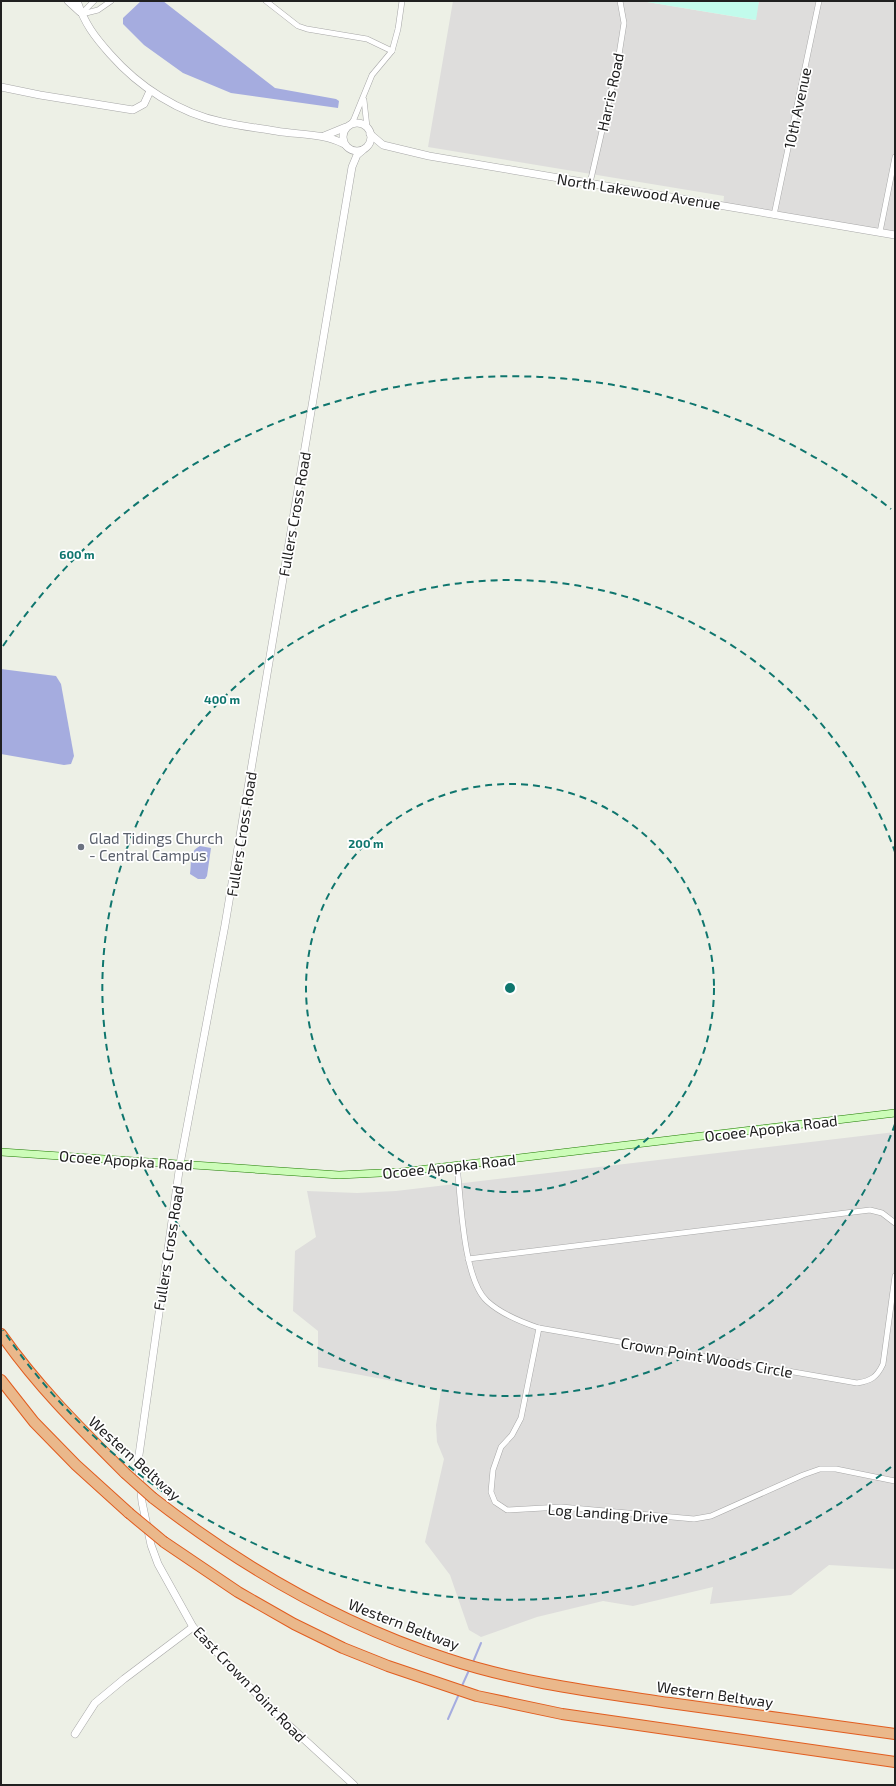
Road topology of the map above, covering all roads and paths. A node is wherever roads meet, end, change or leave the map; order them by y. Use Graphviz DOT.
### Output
graph roads {
  1 [pos="68,1"];
  2 [pos="77,1"];
  3 [pos="94,1"];
  4 [pos="111,1"];
  5 [pos="266,1"];
  6 [pos="402,1"];
  7 [pos="620,1"];
  8 [pos="819,1"];
  9 [pos="82,14"];
  10 [pos="392,51"];
  11 [pos="1,87"];
  12 [pos="150,91"];
  13 [pos="364,97"];
  14 [pos="349,125"];
  15 [pos="369,131"];
  16 [pos="322,136"];
  17 [pos="345,145"];
  18 [pos="383,145"];
  19 [pos="365,149"];
  20 [pos="895,157"];
  21 [pos="352,167"];
  22 [pos="590,183"];
  23 [pos="774,215"];
  24 [pos="880,232"];
  25 [pos="895,235"];
  26 [pos="895,1113"];
  27 [pos="1,1152"];
  28 [pos="180,1164"];
  29 [pos="457,1166"];
  30 [pos="895,1223"];
  31 [pos="468,1259"];
  32 [pos="895,1276"];
  33 [pos="539,1328"];
  34 [pos="1,1334"];
  35 [pos="1,1380"];
  36 [pos="895,1481"];
  37 [pos="142,1502"];
  38 [pos="193,1627"];
  39 [pos="75,1734"];
  40 [pos="895,1734"];
  41 [pos="895,1762"];
  42 [pos="354,1785"];
  1 -- 9 [label="street"];
  2 -- 9 [label="street"];
  3 -- 9 [label="street"];
  4 -- 9 [label="street"];
  5 -- 10 [label="street"];
  6 -- 10 [label="street"];
  7 -- 22 [label="street, Harris Road"];
  8 -- 23 [label="street, 10th Avenue"];
  9 -- 12 [label="street"];
  10 -- 13 [label="street"];
  11 -- 12 [label="street"];
  12 -- 16 [label="street"];
  13 -- 14 [label="street"];
  13 -- 15 [label="street"];
  14 -- 15 [label="street"];
  14 -- 16 [label="street"];
  14 -- 17 [label="street"];
  15 -- 18 [label="street, North Lakewood Avenue"];
  15 -- 19 [label="street"];
  16 -- 17 [label="street"];
  17 -- 19 [label="street"];
  17 -- 21 [label="street, Fullers Cross Road"];
  18 -- 19 [label="street, North Lakewood Avenue"];
  18 -- 22 [label="street, North Lakewood Avenue"];
  19 -- 21 [label="street, Fullers Cross Road"];
  20 -- 24 [label="street"];
  21 -- 28 [label="street, Fullers Cross Road"];
  22 -- 23 [label="street, North Lakewood Avenue"];
  23 -- 24 [label="street, North Lakewood Avenue"];
  24 -- 25 [label="street, North Lakewood Avenue"];
  26 -- 29 [label="main road, Ocoee Apopka Road"];
  27 -- 28 [label="main road, Ocoee Apopka Road"];
  28 -- 29 [label="main road, Ocoee Apopka Road"];
  28 -- 37 [label="street, Fullers Cross Road"];
  29 -- 31 [label="street, Crown Point Woods Circle"];
  30 -- 31 [label="street"];
  31 -- 33 [label="street, Crown Point Woods Circle"];
  32 -- 33 [label="street, Crown Point Woods Circle"];
  33 -- 36 [label="street, Log Landing Drive"];
  34 -- 40 [label="highway, Western Beltway, bridge"];
  35 -- 41 [label="highway, bridge"];
  37 -- 38 [label="street, East Crown Point Road"];
  38 -- 39 [label="street"];
  38 -- 42 [label="street, East Crown Point Road"];
}
